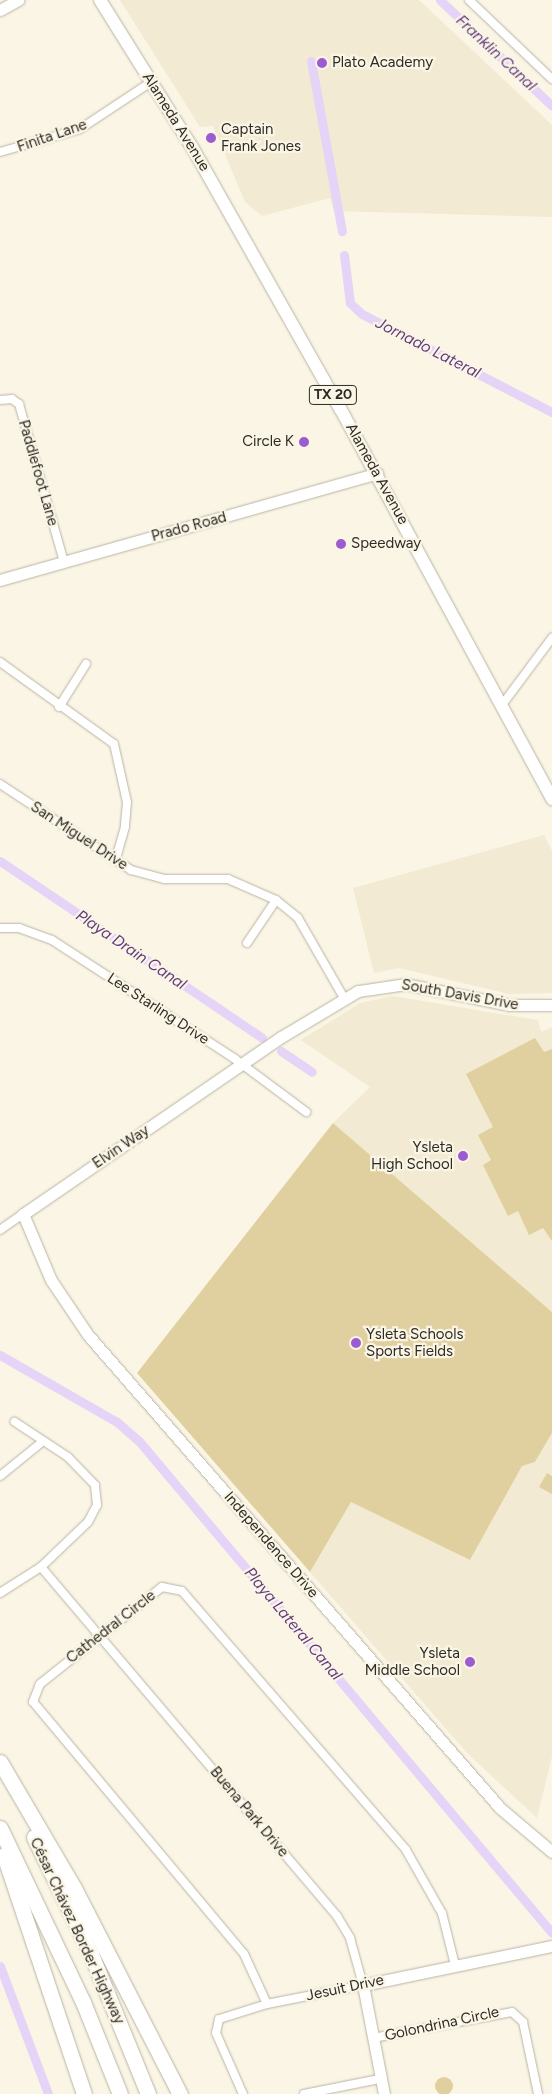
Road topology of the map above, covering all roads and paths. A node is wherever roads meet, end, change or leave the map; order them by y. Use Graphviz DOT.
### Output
graph roads {
  1 [pos="18,0"];
  2 [pos="100,0"];
  3 [pos="468,0"];
  4 [pos="0,10"];
  5 [pos="552,79"];
  6 [pos="151,82"];
  7 [pos="0,152"];
  8 [pos="0,400"];
  9 [pos="377,473"];
  10 [pos="64,562"];
  11 [pos="0,580"];
  12 [pos="552,638"];
  13 [pos="0,662"];
  14 [pos="86,664"];
  15 [pos="502,706"];
  16 [pos="59,707"];
  17 [pos="0,784"];
  18 [pos="552,798"];
  19 [pos="115,861"];
  20 [pos="276,900"];
  21 [pos="0,928"];
  22 [pos="247,943"];
  23 [pos="344,998"];
  24 [pos="552,1005"];
  25 [pos="241,1065"];
  26 [pos="306,1112"];
  27 [pos="23,1214"];
  28 [pos="0,1230"];
  29 [pos="15,1422"];
  30 [pos="42,1442"];
  31 [pos="0,1476"];
  32 [pos="41,1567"];
  33 [pos="0,1594"];
  34 [pos="99,1634"];
  35 [pos="0,1762"];
  36 [pos="0,1770"];
  37 [pos="0,1828"];
  38 [pos="0,1845"];
  39 [pos="552,1852"];
  40 [pos="552,1946"];
  41 [pos="455,1965"];
  42 [pos="363,1985"];
  43 [pos="267,2004"];
  44 [pos="374,2038"];
  45 [pos="380,2079"];
  46 [pos="84,2094"];
  47 [pos="120,2094"];
  48 [pos="148,2094"];
  49 [pos="180,2094"];
  50 [pos="243,2094"];
  51 [pos="304,2094"];
  52 [pos="384,2094"];
  53 [pos="538,2094"];
  1 -- 4 [label="street"];
  2 -- 6 [label="main road, Alameda Avenue / TX 20"];
  3 -- 5 [label="street"];
  6 -- 7 [label="street, Finita Lane"];
  6 -- 9 [label="main road, Alameda Avenue / TX 20"];
  8 -- 10 [label="street, Paddlefoot Lane"];
  9 -- 10 [label="street, Prado Road"];
  9 -- 15 [label="main road, Alameda Avenue / TX 20"];
  10 -- 11 [label="street, Prado Road"];
  12 -- 15 [label="street"];
  13 -- 16 [label="street"];
  14 -- 16 [label="street"];
  15 -- 18 [label="main road, Alameda Avenue / TX 20"];
  16 -- 19 [label="street"];
  17 -- 19 [label="street, San Miguel Drive"];
  19 -- 20 [label="street, San Miguel Drive"];
  20 -- 22 [label="street"];
  20 -- 23 [label="street, San Miguel Drive"];
  21 -- 25 [label="street, Lee Starling Drive"];
  23 -- 24 [label="street, South Davis Drive"];
  23 -- 25 [label="street, South Davis Drive"];
  25 -- 26 [label="street, Lee Starling Drive"];
  25 -- 27 [label="street, Elvin Way"];
  27 -- 28 [label="street, Elvin Way"];
  27 -- 39 [label="street, Independence Drive"];
  29 -- 30 [label="street"];
  30 -- 31 [label="street"];
  30 -- 32 [label="street"];
  32 -- 33 [label="street"];
  32 -- 34 [label="street, Buena Park Drive"];
  34 -- 41 [label="street, Cathedral Circle"];
  34 -- 42 [label="street, Buena Park Drive"];
  34 -- 43 [label="street, Cathedral Circle"];
  35 -- 49 [label="highway"];
  36 -- 48 [label="highway, César Chávez Border Highway"];
  37 -- 47 [label="highway, César Chávez Border Highway"];
  38 -- 46 [label="highway"];
  40 -- 41 [label="street, Jesuit Drive"];
  41 -- 42 [label="street, Jesuit Drive"];
  42 -- 43 [label="street, Jesuit Drive"];
  42 -- 44 [label="street, Buena Park Drive"];
  43 -- 50 [label="street, Jesuit Drive"];
  44 -- 45 [label="street, Buena Park Drive"];
  44 -- 53 [label="street, Golondrina Circle"];
  45 -- 51 [label="street"];
  45 -- 52 [label="street, Buena Park Drive"];
}
